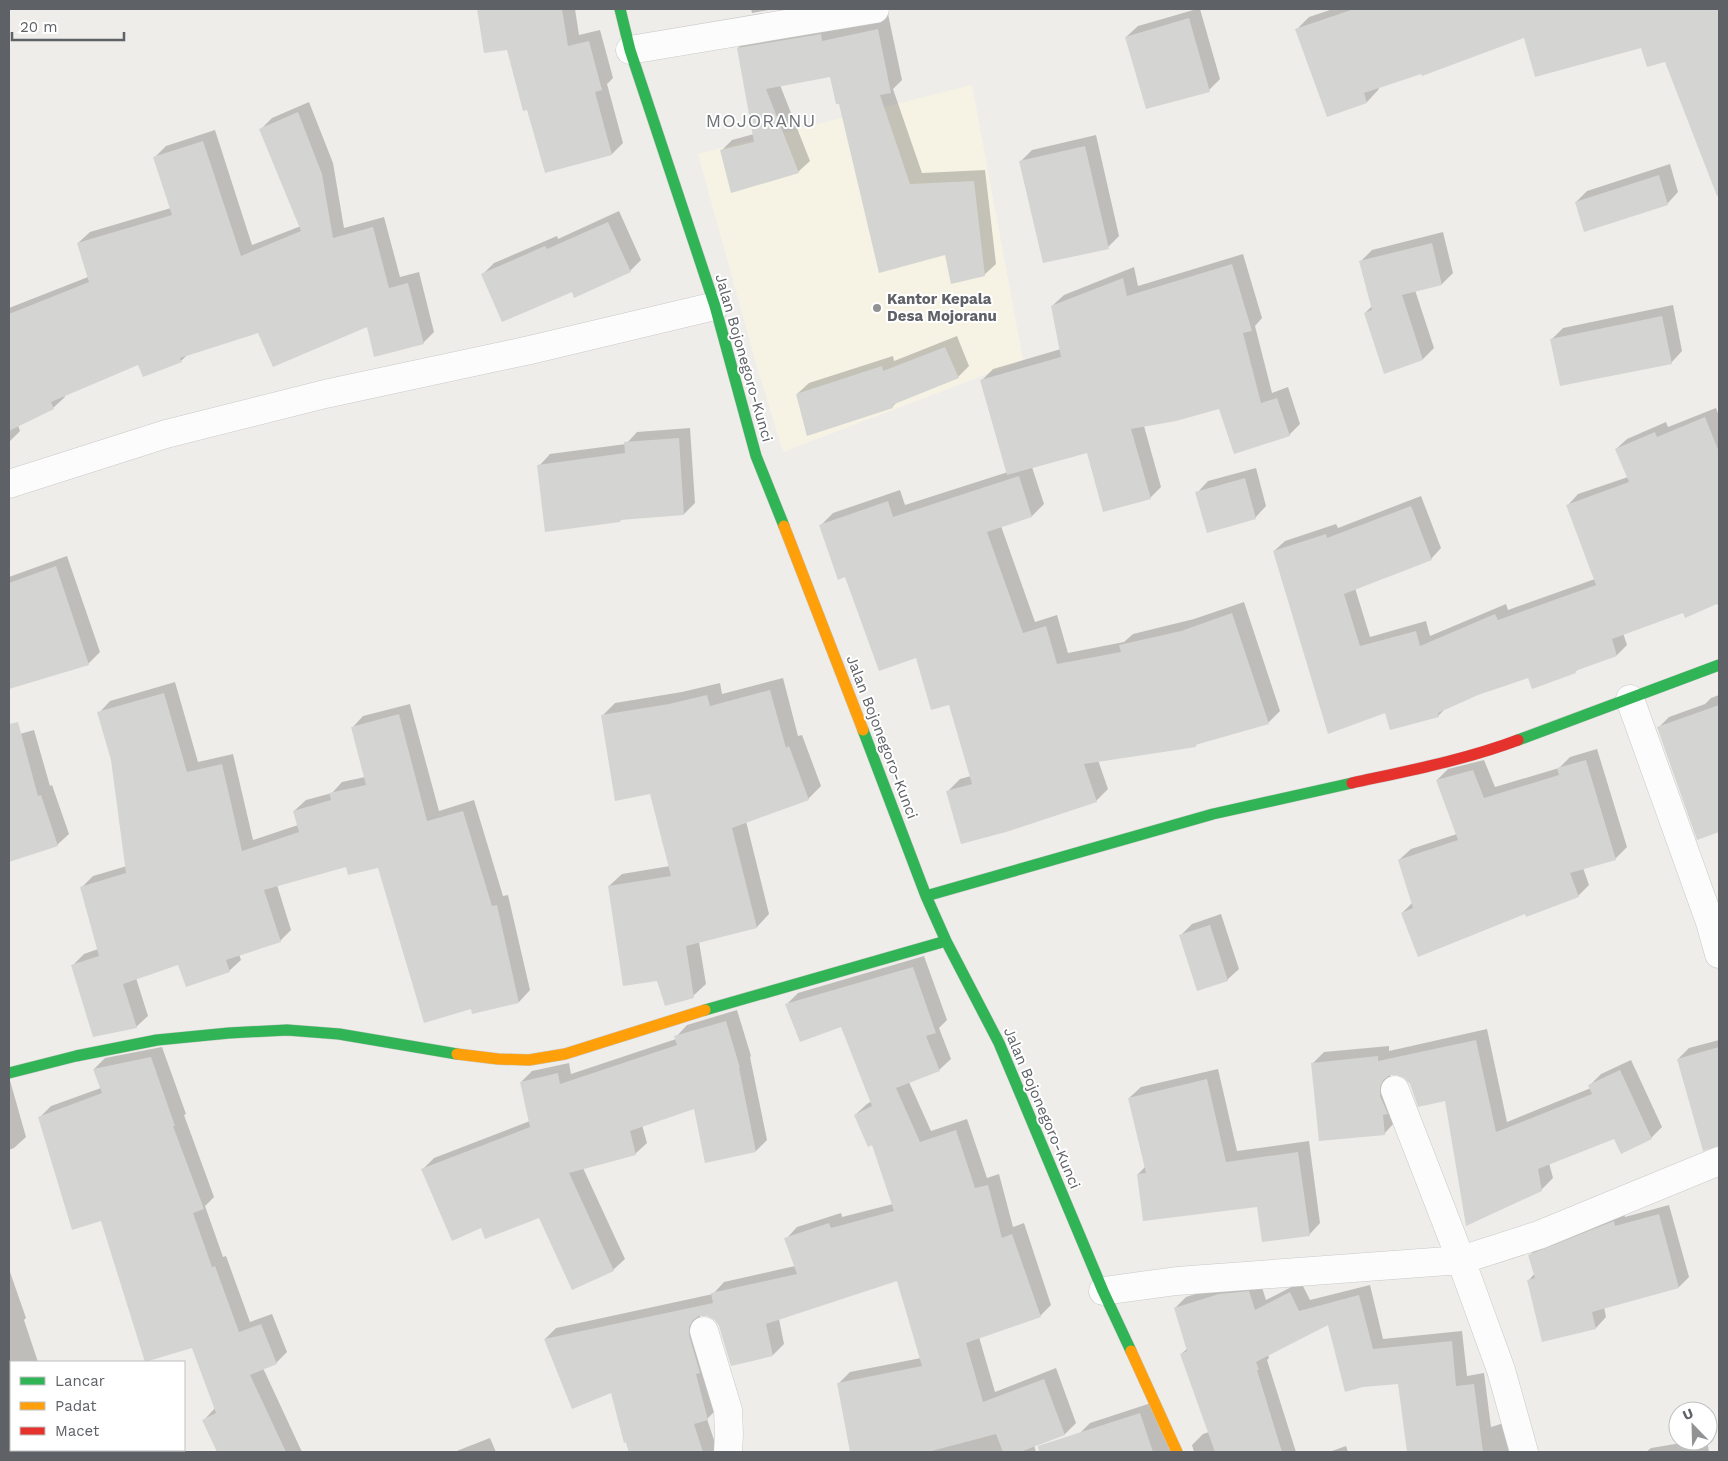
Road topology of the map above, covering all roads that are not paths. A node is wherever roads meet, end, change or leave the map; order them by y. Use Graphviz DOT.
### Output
graph roads {
  1 [pos="620,9"];
  2 [pos="875,9"];
  3 [pos="630,50"];
  4 [pos="715,306"];
  5 [pos="9,484"];
  6 [pos="1719,665"];
  7 [pos="1630,699"];
  8 [pos="926,896"];
  9 [pos="946,941"];
  10 [pos="1719,954"];
  11 [pos="9,1073"];
  12 [pos="1395,1090"];
  13 [pos="1719,1160"];
  14 [pos="1462,1260"];
  15 [pos="1103,1291"];
  16 [pos="704,1331"];
  17 [pos="728,1452"];
  18 [pos="1177,1452"];
  19 [pos="1524,1452"];
  1 -- 3 [label="street, Jalan Bojonegoro-Kunci"];
  2 -- 3 [label="street"];
  3 -- 4 [label="street, Jalan Bojonegoro-Kunci"];
  4 -- 5 [label="street"];
  4 -- 8 [label="street, Jalan Bojonegoro-Kunci"];
  6 -- 7 [label="street"];
  7 -- 8 [label="street"];
  7 -- 10 [label="street"];
  8 -- 9 [label="street, Jalan Bojonegoro-Kunci"];
  9 -- 11 [label="street"];
  9 -- 15 [label="street, Jalan Bojonegoro-Kunci"];
  12 -- 14 [label="street"];
  13 -- 14 [label="street"];
  14 -- 15 [label="street"];
  14 -- 19 [label="street"];
  15 -- 18 [label="street, Jalan Bojonegoro-Kunci"];
  16 -- 17 [label="street"];
}
